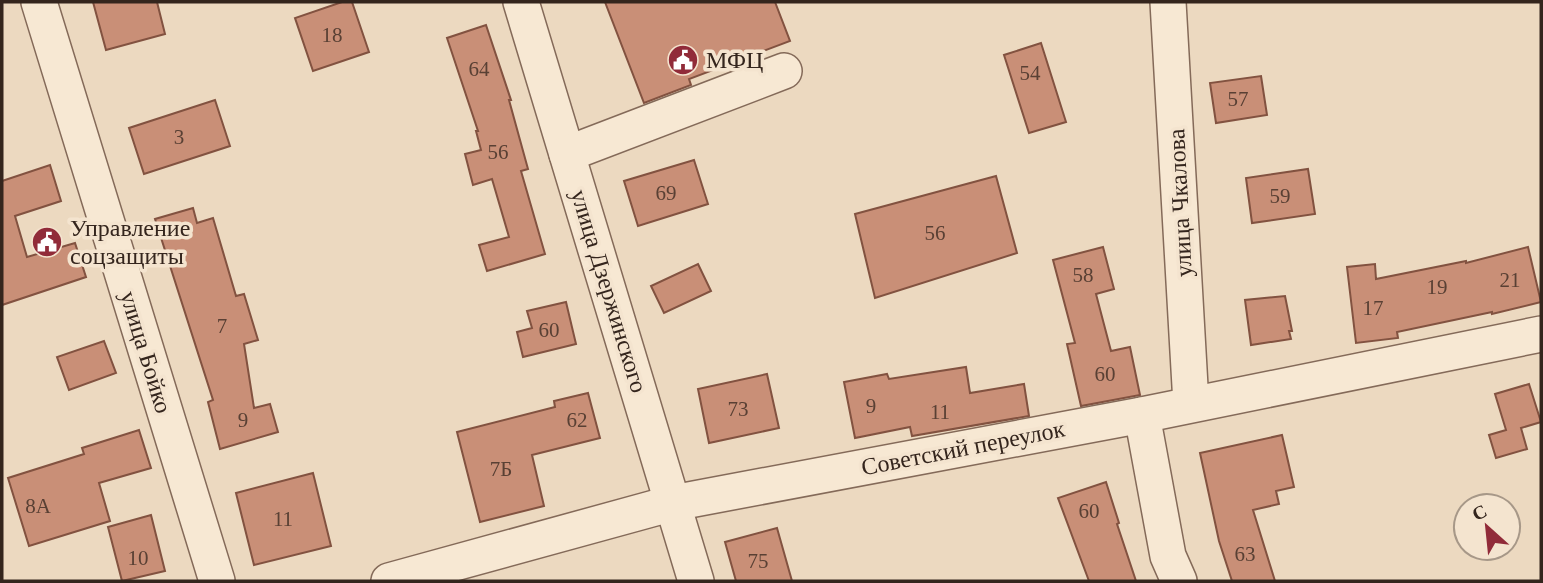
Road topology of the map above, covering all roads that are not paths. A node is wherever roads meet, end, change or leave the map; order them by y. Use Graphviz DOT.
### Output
graph roads {
  1 [pos="39,2"];
  2 [pos="521,2"];
  3 [pos="1168,2"];
  4 [pos="784,71"];
  5 [pos="567,154"];
  6 [pos="1541,334"];
  7 [pos="1191,404"];
  8 [pos="1142,415"];
  9 [pos="673,503"];
  10 [pos="217,581"];
  11 [pos="389,581"];
  12 [pos="696,581"];
  13 [pos="1179,581"];
  1 -- 10 [label="street, улица Бойко"];
  2 -- 5 [label="street, улица Дзержинского"];
  3 -- 7 [label="street, улица Чкалова"];
  4 -- 5 [label="street"];
  5 -- 9 [label="street, улица Дзержинского"];
  6 -- 7 [label="street, Советский переулок"];
  7 -- 8 [label="street, Советский переулок"];
  8 -- 9 [label="street, Советский переулок"];
  8 -- 13 [label="street"];
  9 -- 11 [label="street, Советский переулок"];
  9 -- 12 [label="street, улица Дзержинского"];
}
